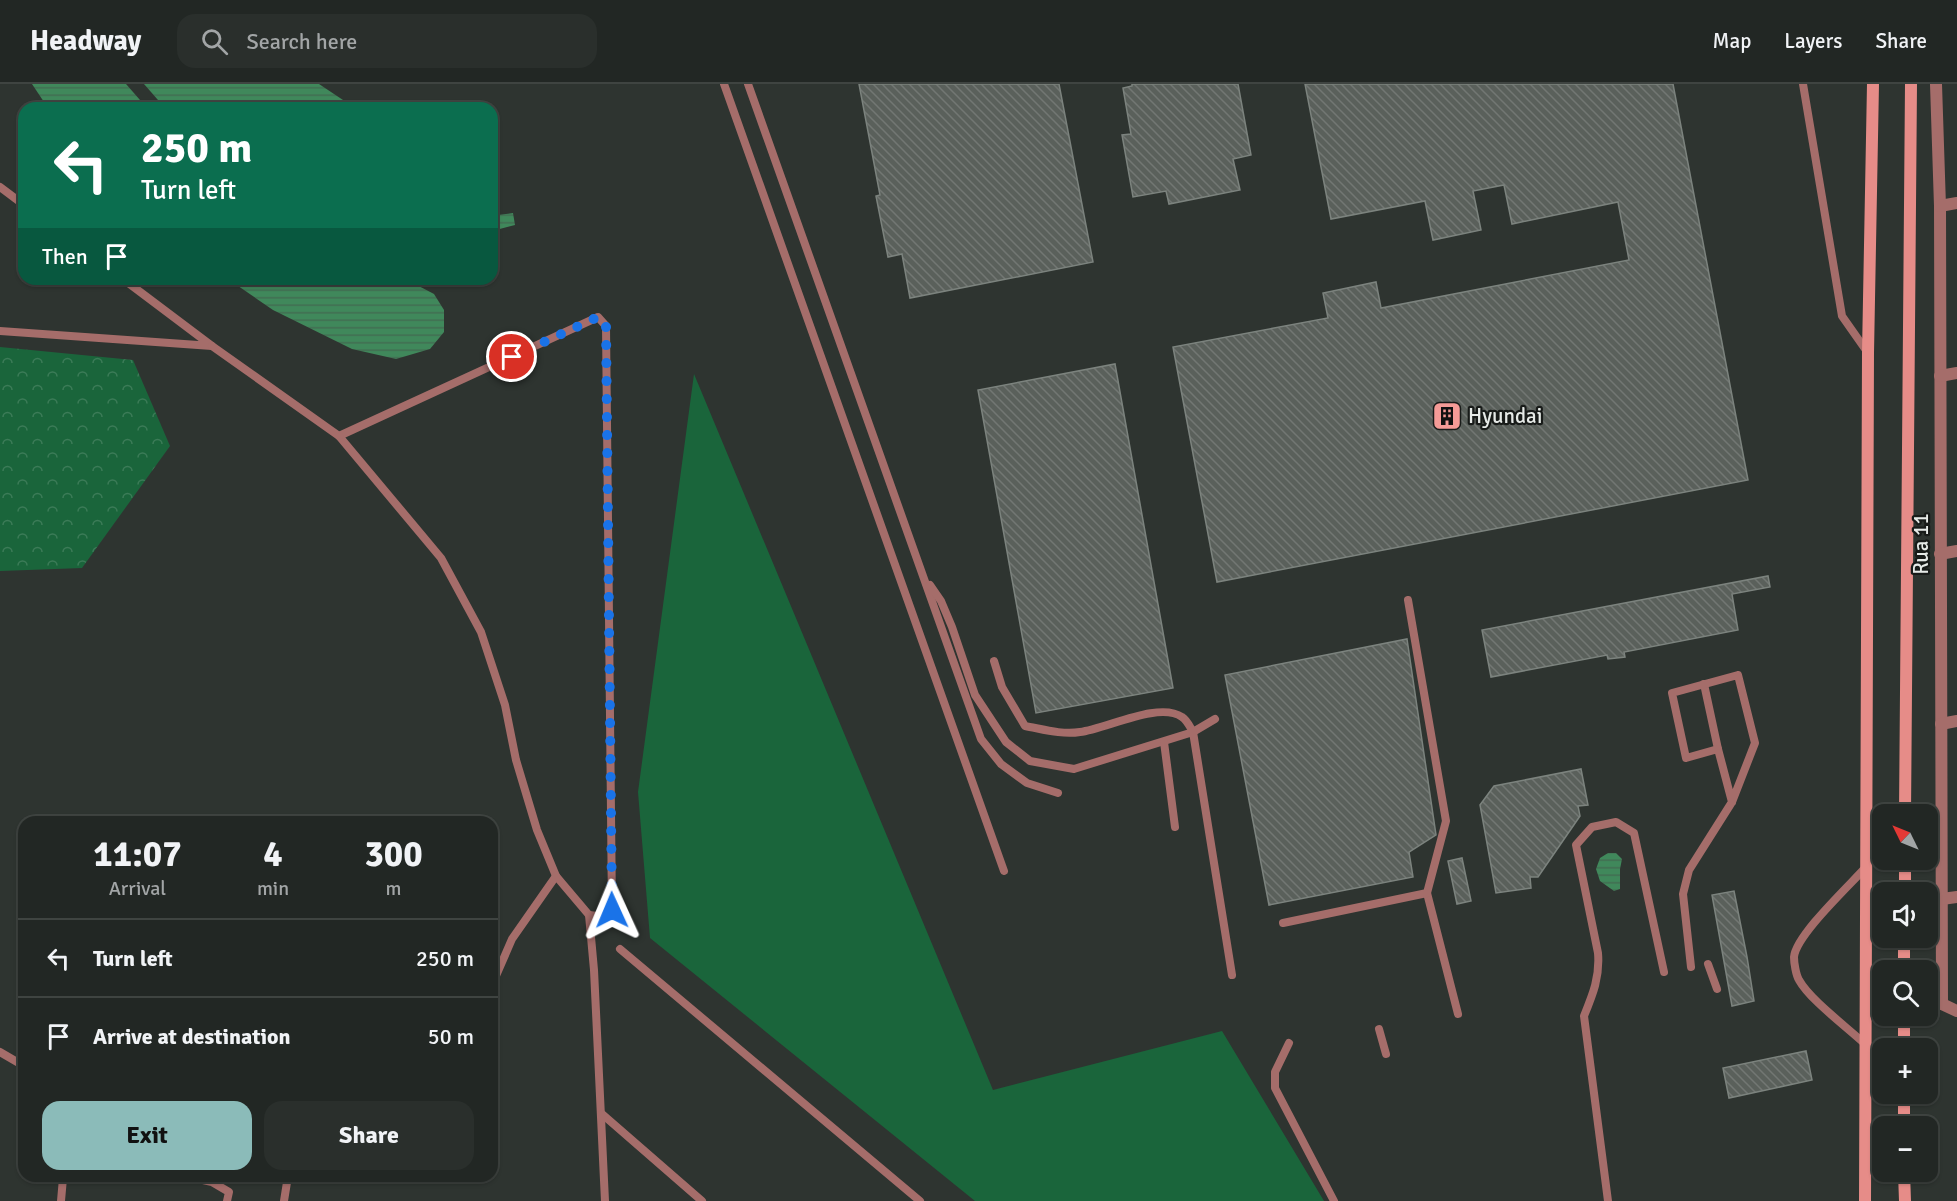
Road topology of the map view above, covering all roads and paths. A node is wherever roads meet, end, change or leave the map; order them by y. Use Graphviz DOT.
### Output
graph roads {
  1 [pos="724,84"];
  2 [pos="748,84"];
  3 [pos="1803,84"];
  4 [pos="1873,84"];
  5 [pos="1911,84"];
  6 [pos="1936,84"];
  7 [pos="0,187"];
  8 [pos="18,200"];
  9 [pos="1957,203"];
  10 [pos="1940,206"];
  11 [pos="131,285"];
  12 [pos="0,331"];
  13 [pos="212,346"];
  14 [pos="1868,353"];
  15 [pos="1957,373"];
  16 [pos="1940,376"];
  17 [pos="339,436"];
  18 [pos="1957,551"];
  19 [pos="1940,554"];
  20 [pos="922,574"];
  21 [pos="1408,600"];
  22 [pos="994,661"];
  23 [pos="1704,684"];
  24 [pos="1215,719"];
  25 [pos="1957,722"];
  26 [pos="1941,724"];
  27 [pos="1193,732"];
  28 [pos="1164,742"];
  29 [pos="1718,749"];
  30 [pos="1058,793"];
  31 [pos="1732,802"];
  32 [pos="1905,804"];
  33 [pos="1175,827"];
  34 [pos="1866,867"];
  35 [pos="1004,871"];
  36 [pos="556,876"];
  37 [pos="1427,893"];
  38 [pos="1957,897"];
  39 [pos="1942,899"];
  40 [pos="589,915"];
  41 [pos="1283,923"];
  42 [pos="620,949"];
  43 [pos="1708,964"];
  44 [pos="1691,967"];
  45 [pos="498,972"];
  46 [pos="1664,972"];
  47 [pos="1232,975"];
  48 [pos="1717,989"];
  49 [pos="1938,1004"];
  50 [pos="1942,1004"];
  51 [pos="1957,1011"];
  52 [pos="1458,1014"];
  53 [pos="1379,1029"];
  54 [pos="1289,1043"];
  55 [pos="1865,1044"];
  56 [pos="0,1052"];
  57 [pos="1386,1054"];
  58 [pos="18,1062"];
  59 [pos="602,1114"];
  60 [pos="63,1182"];
  61 [pos="212,1182"];
  62 [pos="287,1182"];
  63 [pos="1905,1182"];
  64 [pos="61,1201"];
  65 [pos="226,1201"];
  66 [pos="284,1201"];
  67 [pos="605,1201"];
  68 [pos="702,1201"];
  69 [pos="920,1201"];
  70 [pos="1334,1201"];
  71 [pos="1608,1201"];
  72 [pos="1865,1201"];
  73 [pos="1905,1201"];
  1 -- 35 [label="lane"];
  2 -- 20 [label="lane"];
  3 -- 14 [label="lane"];
  4 -- 14 [label="main road"];
  5 -- 32 [label="main road"];
  6 -- 10 [label="street, Rua 11"];
  7 -- 8 [label="lane"];
  9 -- 10 [label="street"];
  10 -- 16 [label="street, Rua 11"];
  11 -- 13 [label="lane"];
  12 -- 13 [label="lane"];
  13 -- 17 [label="lane"];
  14 -- 34 [label="main road"];
  15 -- 16 [label="street"];
  16 -- 19 [label="street, Rua 11"];
  17 -- 36 [label="lane"];
  17 -- 40 [label="lane"];
  18 -- 19 [label="street"];
  19 -- 26 [label="street, Rua 11"];
  20 -- 28 [label="lane"];
  20 -- 30 [label="lane"];
  21 -- 37 [label="lane"];
  22 -- 27 [label="lane"];
  23 -- 29 [label="lane"];
  23 -- 29 [label="lane"];
  23 -- 31 [label="lane"];
  24 -- 27 [label="lane"];
  25 -- 26 [label="street"];
  26 -- 39 [label="street, Rua 11"];
  27 -- 28 [label="lane"];
  27 -- 47 [label="lane"];
  28 -- 33 [label="lane"];
  29 -- 31 [label="lane"];
  31 -- 44 [label="lane"];
  34 -- 55 [label="main road"];
  34 -- 55 [label="lane"];
  36 -- 40 [label="lane"];
  36 -- 45 [label="lane"];
  37 -- 41 [label="lane"];
  37 -- 52 [label="lane"];
  38 -- 39 [label="street"];
  39 -- 50 [label="street, Rua 11"];
  40 -- 59 [label="lane"];
  42 -- 69 [label="lane"];
  43 -- 48 [label="lane"];
  46 -- 71 [label="lane"];
  49 -- 50 [label="street"];
  50 -- 51 [label="street"];
  53 -- 57 [label="lane"];
  54 -- 70 [label="lane"];
  55 -- 72 [label="main road"];
  56 -- 58 [label="lane"];
  59 -- 67 [label="lane"];
  59 -- 68 [label="lane"];
  60 -- 64 [label="lane"];
  61 -- 65 [label="lane"];
  62 -- 66 [label="lane"];
  63 -- 73 [label="main road"];
}
